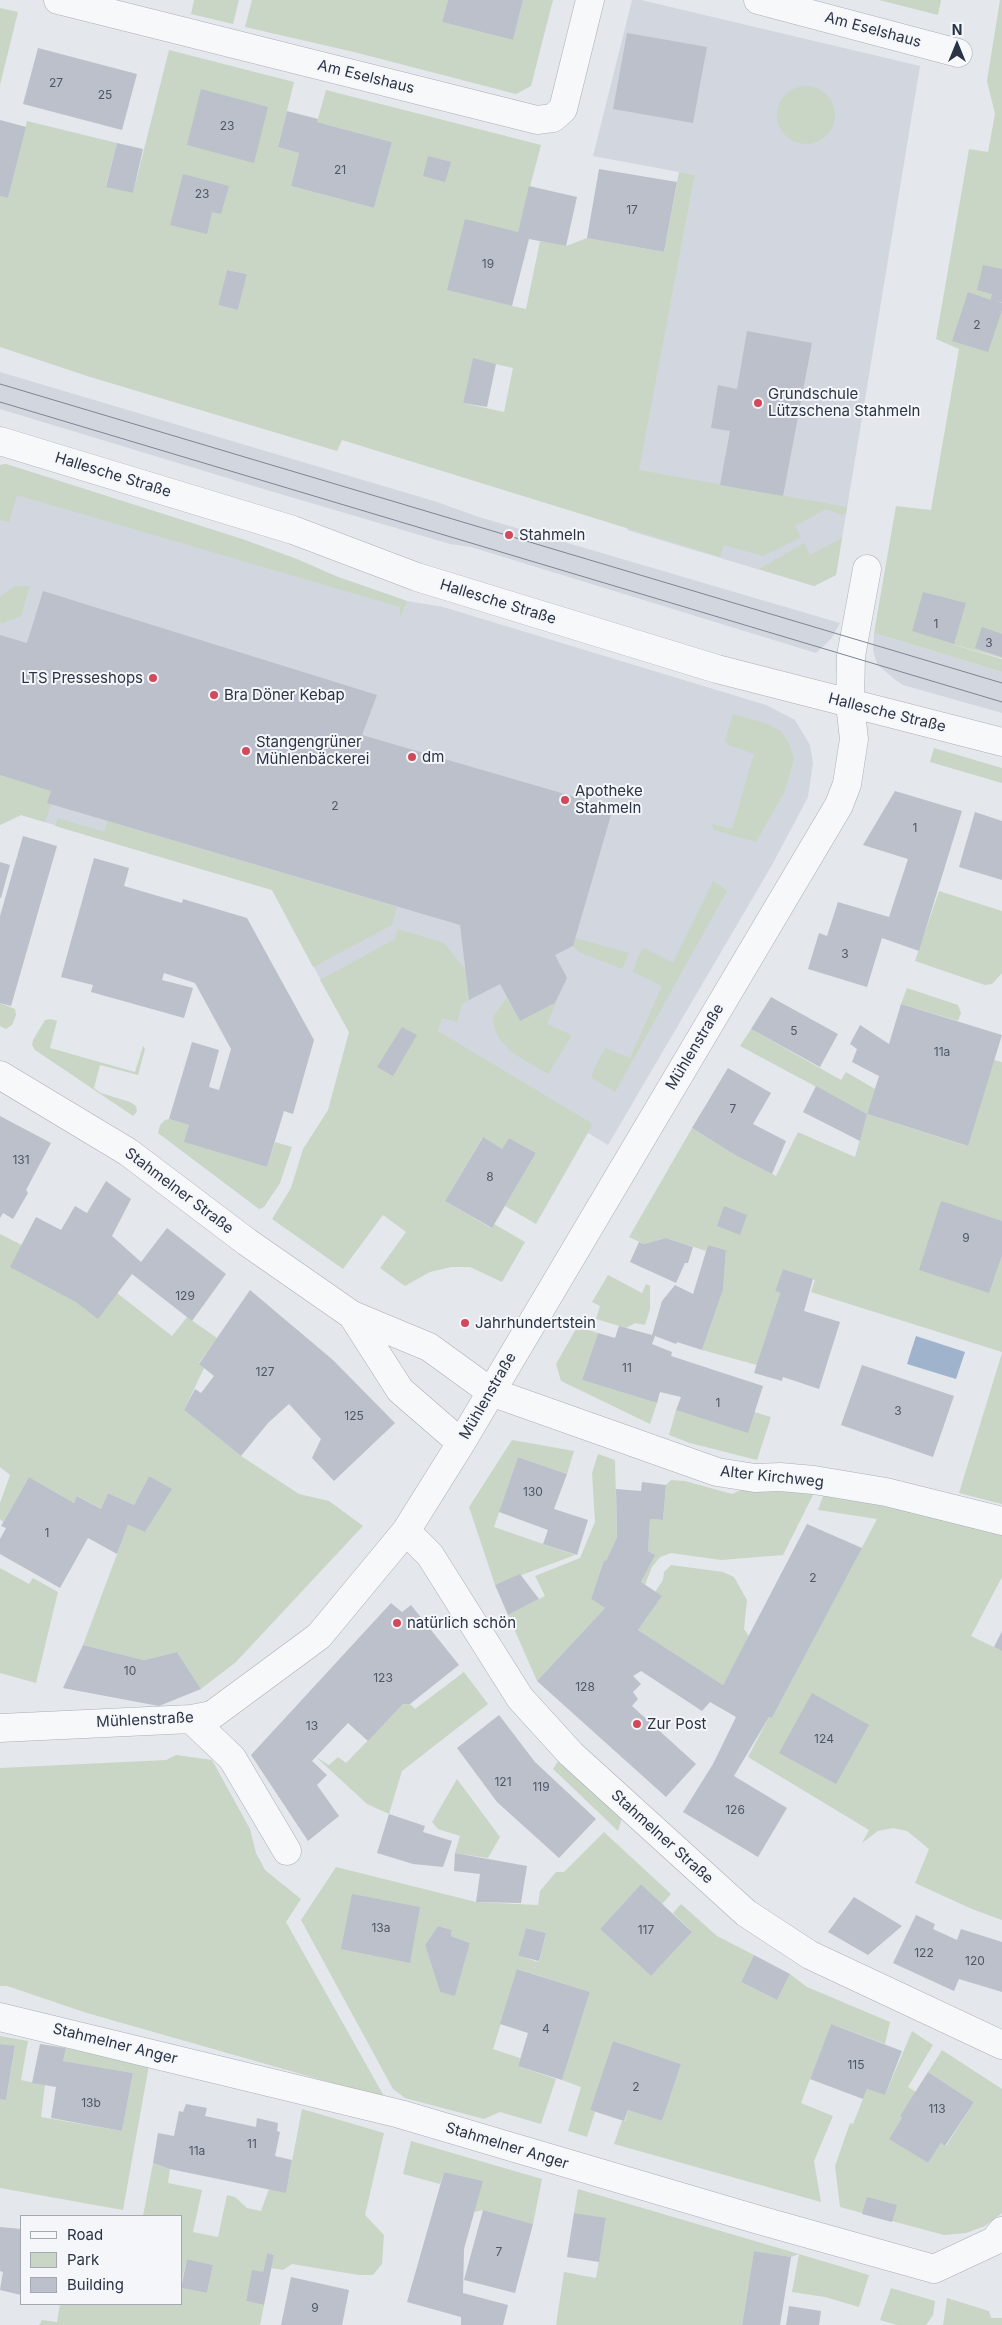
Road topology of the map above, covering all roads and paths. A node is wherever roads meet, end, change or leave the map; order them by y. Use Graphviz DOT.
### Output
graph roads {
  1 [pos="58,0"];
  2 [pos="590,0"];
  3 [pos="758,0"];
  4 [pos="958,52"];
  5 [pos="0,441"];
  6 [pos="867,569"];
  7 [pos="850,704"];
  8 [pos="1002,742"];
  9 [pos="0,1075"];
  10 [pos="352,1315"];
  11 [pos="491,1392"];
  12 [pos="461,1443"];
  13 [pos="1002,1521"];
  14 [pos="406,1531"];
  15 [pos="191,1719"];
  16 [pos="0,1728"];
  17 [pos="287,1851"];
  18 [pos="0,2017"];
  19 [pos="1002,2045"];
  20 [pos="1002,2230"];
  1 -- 2 [label="street, Am Eselshaus"];
  3 -- 4 [label="street, Am Eselshaus"];
  5 -- 7 [label="street, Hallesche Straße"];
  6 -- 7 [label="street, Mühlenstraße"];
  7 -- 8 [label="street, Hallesche Straße"];
  7 -- 11 [label="street, Mühlenstraße"];
  9 -- 10 [label="street, Stahmelner Straße"];
  10 -- 11 [label="street, Stahmelner Straße"];
  10 -- 12 [label="street, Stahmelner Straße"];
  11 -- 12 [label="street, Mühlenstraße"];
  11 -- 13 [label="street, Alter Kirchweg"];
  12 -- 14 [label="street, Mühlenstraße"];
  14 -- 15 [label="street, Mühlenstraße"];
  14 -- 19 [label="street, Stahmelner Straße"];
  15 -- 16 [label="street, Mühlenstraße"];
  15 -- 17 [label="street"];
  18 -- 20 [label="street, Stahmelner Anger"];
}
